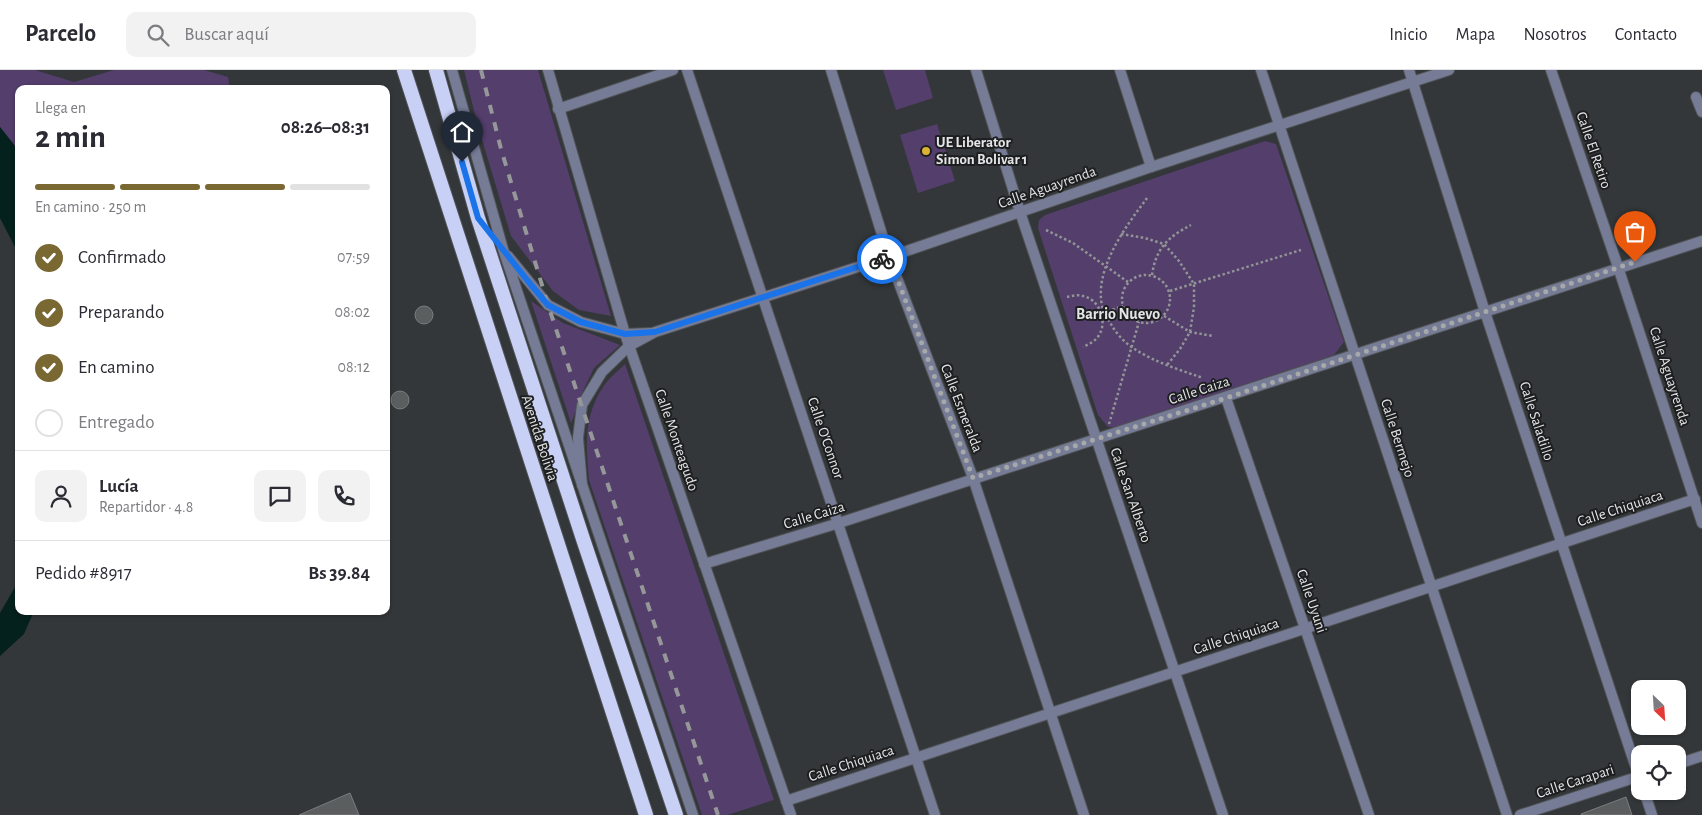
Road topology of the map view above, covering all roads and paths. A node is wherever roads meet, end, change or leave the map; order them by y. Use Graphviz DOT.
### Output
graph roads {
  1 [pos="404,70"];
  2 [pos="436,70"];
  3 [pos="452,70"];
  4 [pos="548,70"];
  5 [pos="673,70"];
  6 [pos="687,70"];
  7 [pos="831,70"];
  8 [pos="976,70"];
  9 [pos="1120,70"];
  10 [pos="1261,70"];
  11 [pos="1409,70"];
  12 [pos="1449,70"];
  13 [pos="1550,70"];
  14 [pos="1413,82"];
  15 [pos="1696,98"];
  16 [pos="558,109"];
  17 [pos="1702,112"];
  18 [pos="1280,126"];
  19 [pos="1151,167"];
  20 [pos="1147,198"];
  21 [pos="1020,212"];
  22 [pos="478,218"];
  23 [pos="1191,224"];
  24 [pos="1046,230"];
  25 [pos="1121,234"];
  26 [pos="1702,241"];
  27 [pos="1164,244"];
  28 [pos="503,249"];
  29 [pos="1301,250"];
  30 [pos="889,257"];
  31 [pos="1106,266"];
  32 [pos="1618,267"];
  33 [pos="1152,275"];
  34 [pos="1128,282"];
  35 [pos="1194,284"];
  36 [pos="1170,291"];
  37 [pos="1067,297"];
  38 [pos="763,298"];
  39 [pos="1123,306"];
  40 [pos="1485,312"];
  41 [pos="1103,313"];
  42 [pos="1164,316"];
  43 [pos="1139,322"];
  44 [pos="655,332"];
  45 [pos="1190,332"];
  46 [pos="625,334"];
  47 [pos="1213,336"];
  48 [pos="629,346"];
  49 [pos="1083,347"];
  50 [pos="1131,348"];
  51 [pos="1355,355"];
  52 [pos="1167,365"];
  53 [pos="1203,378"];
  54 [pos="1226,398"];
  55 [pos="1108,427"];
  56 [pos="1096,439"];
  57 [pos="973,478"];
  58 [pos="582,484"];
  59 [pos="1695,499"];
  60 [pos="839,523"];
  61 [pos="1702,523"];
  62 [pos="1562,544"];
  63 [pos="704,564"];
  64 [pos="1432,587"];
  65 [pos="1305,629"];
  66 [pos="1175,672"];
  67 [pos="1050,713"];
  68 [pos="1631,751"];
  69 [pos="1702,756"];
  70 [pos="916,758"];
  71 [pos="1686,761"];
  72 [pos="1631,781"];
  73 [pos="1647,800"];
  74 [pos="786,801"];
  75 [pos="646,815"];
  76 [pos="676,815"];
  77 [pos="693,815"];
  78 [pos="790,815"];
  79 [pos="936,815"];
  80 [pos="1084,815"];
  81 [pos="1223,815"];
  82 [pos="1369,815"];
  83 [pos="1507,815"];
  84 [pos="1520,815"];
  85 [pos="1652,815"];
  1 -- 75 [label="highway, Avenida Bolivia"];
  2 -- 22 [label="highway, Avenida Bolivia"];
  3 -- 28 [label="street"];
  4 -- 16 [label="street, Calle Monteagudo"];
  5 -- 16 [label="street"];
  6 -- 38 [label="street, Calle O'Connor"];
  7 -- 30 [label="street, Calle Esmeralda"];
  8 -- 21 [label="street, Calle San Alberto"];
  9 -- 19 [label="street"];
  10 -- 18 [label="street, Calle Bermejo"];
  11 -- 14 [label="street, Calle Saladillo"];
  12 -- 14 [label="street, Calle Aguayrenda"];
  13 -- 32 [label="street, Calle El Retiro"];
  14 -- 18 [label="street, Calle Aguayrenda"];
  14 -- 40 [label="street, Calle Saladillo"];
  15 -- 17 [label="street"];
  16 -- 46 [label="street, Calle Monteagudo"];
  18 -- 19 [label="street, Calle Aguayrenda"];
  18 -- 51 [label="street, Calle Bermejo"];
  19 -- 21 [label="street, Calle Aguayrenda"];
  20 -- 25 [label="path"];
  21 -- 30 [label="street, Calle Aguayrenda"];
  21 -- 56 [label="street, Calle San Alberto"];
  22 -- 28 [label="street"];
  22 -- 76 [label="highway, Avenida Bolivia"];
  23 -- 27 [label="path"];
  24 -- 31 [label="path"];
  25 -- 27 [label="path"];
  25 -- 31 [label="path"];
  26 -- 32 [label="street, Calle Caiza"];
  27 -- 33 [label="path"];
  27 -- 35 [label="path"];
  28 -- 46 [label="street"];
  28 -- 58 [label="street"];
  29 -- 35 [label="path"];
  30 -- 38 [label="street, Calle Aguayrenda"];
  30 -- 57 [label="street, Calle Esmeralda"];
  31 -- 34 [label="path"];
  31 -- 41 [label="path"];
  32 -- 40 [label="street, Calle Caiza"];
  32 -- 59 [label="street, Calle Aguayrenda"];
  33 -- 34 [label="path"];
  33 -- 36 [label="path"];
  34 -- 39 [label="path"];
  35 -- 36 [label="path"];
  35 -- 45 [label="path"];
  36 -- 42 [label="path"];
  37 -- 41 [label="path"];
  38 -- 44 [label="street, Calle Aguayrenda"];
  38 -- 60 [label="street, Calle O'Connor"];
  39 -- 41 [label="path"];
  39 -- 43 [label="path"];
  40 -- 51 [label="street, Calle Caiza"];
  40 -- 62 [label="street, Calle Saladillo"];
  41 -- 49 [label="path"];
  41 -- 50 [label="path"];
  42 -- 43 [label="path"];
  42 -- 45 [label="path"];
  43 -- 50 [label="path"];
  44 -- 46 [label="street"];
  44 -- 48 [label="street"];
  45 -- 47 [label="path"];
  45 -- 52 [label="path"];
  46 -- 48 [label="street, Calle Monteagudo"];
  48 -- 58 [label="street"];
  48 -- 63 [label="street, Calle Monteagudo"];
  50 -- 52 [label="path"];
  50 -- 55 [label="path"];
  51 -- 54 [label="street, Calle Caiza"];
  51 -- 64 [label="street, Calle Bermejo"];
  52 -- 53 [label="path"];
  54 -- 56 [label="street, Calle Caiza"];
  54 -- 65 [label="street, Calle Uyuni"];
  56 -- 57 [label="street, Calle Caiza"];
  56 -- 66 [label="street, Calle San Alberto"];
  57 -- 60 [label="street, Calle Caiza"];
  57 -- 67 [label="street, Calle Esmeralda"];
  58 -- 77 [label="street"];
  59 -- 61 [label="street, Calle Aguayrenda"];
  59 -- 62 [label="street, Calle Chiquiaca"];
  60 -- 63 [label="street, Calle Caiza"];
  60 -- 70 [label="street, Calle O'Connor"];
  62 -- 64 [label="street, Calle Chiquiaca"];
  62 -- 68 [label="street, Calle Saladillo"];
  63 -- 74 [label="street, Calle Monteagudo"];
  64 -- 65 [label="street, Calle Chiquiaca"];
  64 -- 83 [label="street, Calle Bermejo"];
  65 -- 66 [label="street, Calle Chiquiaca"];
  65 -- 82 [label="street, Calle Uyuni"];
  66 -- 67 [label="street, Calle Chiquiaca"];
  66 -- 81 [label="street, Calle San Alberto"];
  67 -- 70 [label="street, Calle Chiquiaca"];
  67 -- 80 [label="street, Calle Esmeralda"];
  69 -- 71 [label="street"];
  70 -- 74 [label="street, Calle Chiquiaca"];
  70 -- 79 [label="street, Calle O'Connor"];
  72 -- 84 [label="street, Calle Carapari"];
  73 -- 85 [label="street"];
  74 -- 78 [label="street, Calle Monteagudo"];
}
